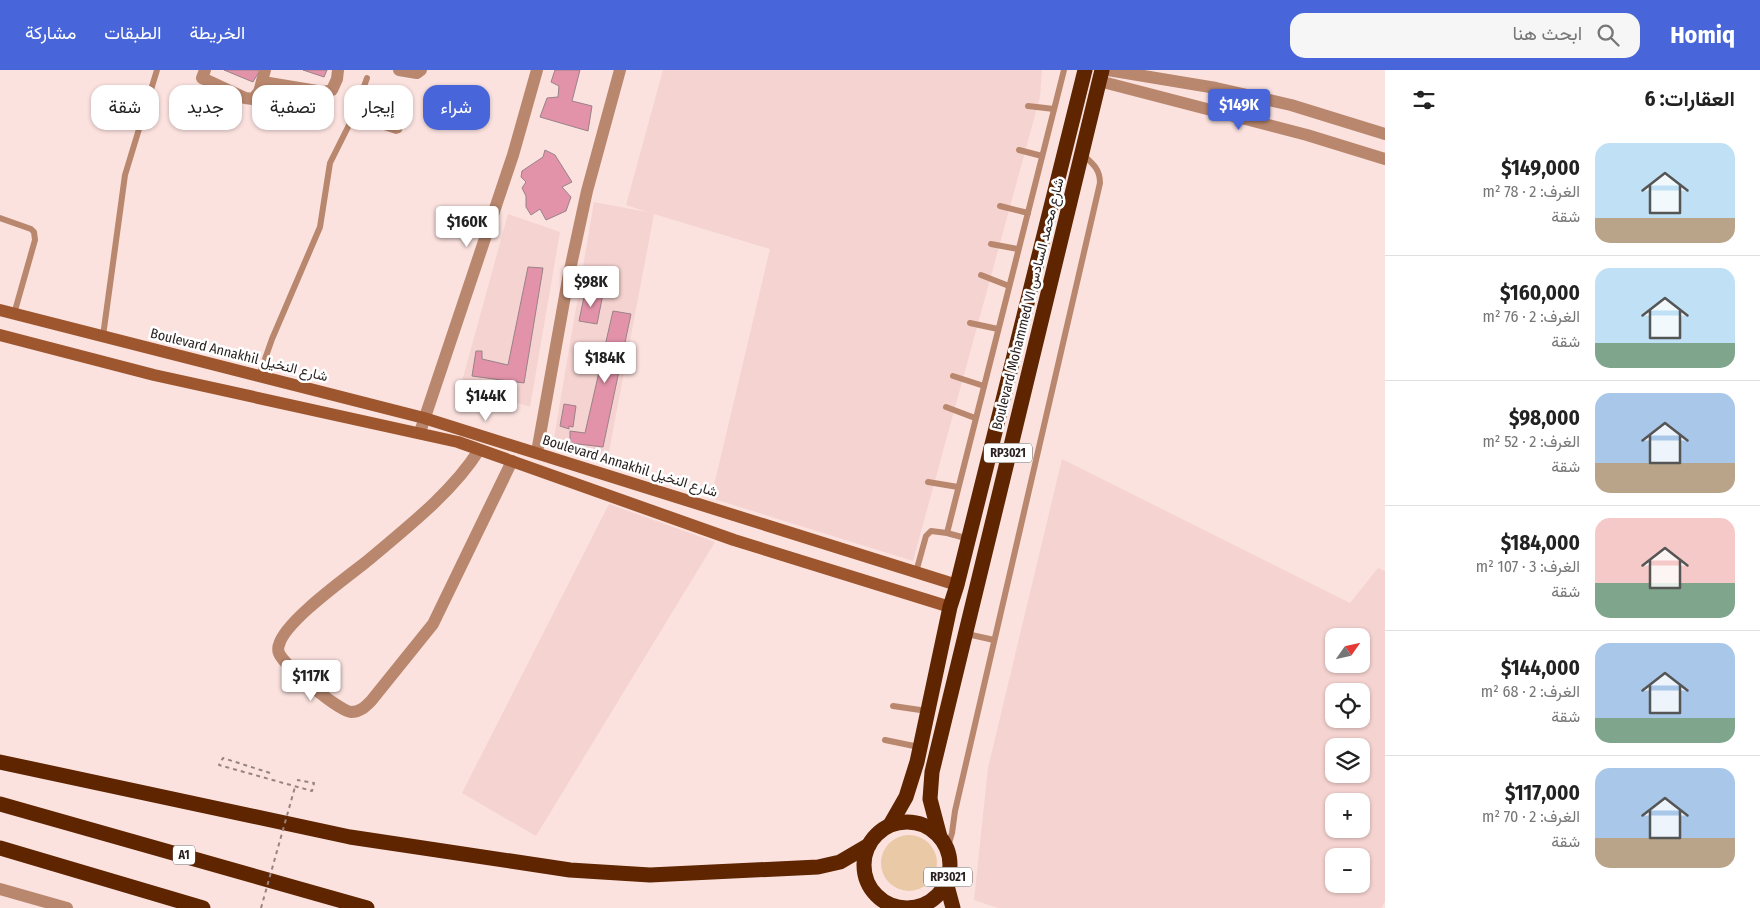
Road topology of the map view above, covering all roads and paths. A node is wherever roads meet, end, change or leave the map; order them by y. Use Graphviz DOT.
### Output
graph roads {
  1 [pos="157,70"];
  2 [pos="205,70"];
  3 [pos="338,70"];
  4 [pos="399,70"];
  5 [pos="421,70"];
  6 [pos="537,70"];
  7 [pos="620,70"];
  8 [pos="1064,70"];
  9 [pos="1085,70"];
  10 [pos="1103,74"];
  11 [pos="264,76"];
  12 [pos="366,78"];
  13 [pos="364,85"];
  14 [pos="1028,106"];
  15 [pos="1054,109"];
  16 [pos="346,130"];
  17 [pos="1385,134"];
  18 [pos="1019,150"];
  19 [pos="1082,154"];
  20 [pos="1042,156"];
  21 [pos="1385,159"];
  22 [pos="1000,206"];
  23 [pos="1028,213"];
  24 [pos="0,218"];
  25 [pos="990,244"];
  26 [pos="1018,249"];
  27 [pos="981,275"];
  28 [pos="1009,286"];
  29 [pos="0,310"];
  30 [pos="14,314"];
  31 [pos="970,324"];
  32 [pos="998,329"];
  33 [pos="0,335"];
  34 [pos="103,336"];
  35 [pos="259,376"];
  36 [pos="952,376"];
  37 [pos="984,386"];
  38 [pos="946,407"];
  39 [pos="424,418"];
  40 [pos="975,418"];
  41 [pos="420,432"];
  42 [pos="479,450"];
  43 [pos="537,452"];
  44 [pos="512,461"];
  45 [pos="928,482"];
  46 [pos="958,487"];
  47 [pos="947,533"];
  48 [pos="969,539"];
  49 [pos="916,572"];
  50 [pos="958,585"];
  51 [pos="950,607"];
  52 [pos="966,634"];
  53 [pos="994,640"];
  54 [pos="893,706"];
  55 [pos="928,712"];
  56 [pos="885,740"];
  57 [pos="920,747"];
  58 [pos="0,762"];
  59 [pos="270,773"];
  60 [pos="297,780"];
  61 [pos="295,787"];
  62 [pos="0,804"];
  63 [pos="890,825"];
  64 [pos="943,843"];
  65 [pos="869,845"];
  66 [pos="0,848"];
  67 [pos="946,882"];
  68 [pos="0,889"];
  69 [pos="874,893"];
  70 [pos="918,907"];
  71 [pos="67,908"];
  72 [pos="203,908"];
  73 [pos="261,908"];
  74 [pos="367,908"];
  75 [pos="880,908"];
  76 [pos="954,908"];
  1 -- 34 [label="lane"];
  2 -- 11 [label="street"];
  3 -- 11 [label="street"];
  4 -- 5 [label="street"];
  6 -- 39 [label="street"];
  7 -- 43 [label="street"];
  8 -- 15 [label="lane"];
  9 -- 48 [label="highway, Boulevard Mohammed VI شارع محمد السادس / RP3021"];
  10 -- 17 [label="street"];
  10 -- 19 [label="highway, Boulevard Mohammed VI شارع محمد السادس / RP3021"];
  10 -- 21 [label="street"];
  12 -- 13 [label="lane"];
  14 -- 15 [label="lane"];
  15 -- 20 [label="lane"];
  16 -- 35 [label="lane"];
  18 -- 20 [label="lane"];
  19 -- 52 [label="highway, Boulevard Mohammed VI شارع محمد السادس / RP3021"];
  19 -- 53 [label="lane"];
  20 -- 23 [label="lane"];
  22 -- 23 [label="lane"];
  23 -- 26 [label="lane"];
  24 -- 30 [label="lane"];
  25 -- 26 [label="lane"];
  26 -- 28 [label="lane"];
  27 -- 28 [label="lane"];
  28 -- 32 [label="lane"];
  29 -- 30 [label="street, Boulevard Annakhil شارع النخيل"];
  30 -- 34 [label="street, Boulevard Annakhil شارع النخيل"];
  31 -- 32 [label="lane"];
  32 -- 37 [label="lane"];
  33 -- 41 [label="street"];
  34 -- 35 [label="street, Boulevard Annakhil شارع النخيل"];
  35 -- 39 [label="street, Boulevard Annakhil شارع النخيل"];
  36 -- 37 [label="lane"];
  37 -- 40 [label="lane"];
  38 -- 40 [label="lane"];
  39 -- 41 [label="street"];
  39 -- 43 [label="street, Boulevard Annakhil شارع النخيل"];
  40 -- 46 [label="lane"];
  41 -- 42 [label="street"];
  42 -- 44 [label="street"];
  42 -- 44 [label="street"];
  43 -- 49 [label="street, Boulevard Annakhil شارع النخيل"];
  44 -- 51 [label="street"];
  45 -- 46 [label="lane"];
  46 -- 47 [label="lane"];
  47 -- 48 [label="lane"];
  47 -- 49 [label="lane"];
  48 -- 50 [label="highway, Boulevard Mohammed VI شارع محمد السادس / RP3021"];
  49 -- 50 [label="street, Boulevard Annakhil شارع النخيل"];
  50 -- 51 [label="highway, Boulevard Mohammed VI شارع محمد السادس / RP3021"];
  51 -- 55 [label="highway, Boulevard Mohammed VI شارع محمد السادس / RP3021"];
  52 -- 53 [label="lane"];
  52 -- 64 [label="highway, Boulevard Mohammed VI شارع محمد السادس / RP3021"];
  53 -- 64 [label="lane"];
  54 -- 55 [label="lane"];
  55 -- 57 [label="highway, Boulevard Mohammed VI شارع محمد السادس / RP3021"];
  56 -- 57 [label="lane"];
  57 -- 63 [label="highway, Boulevard Mohammed VI شارع محمد السادس / RP3021"];
  58 -- 65 [label="highway"];
  59 -- 61 [label="path"];
  60 -- 61 [label="path"];
  61 -- 73 [label="path, bridge"];
  62 -- 74 [label="highway, A1"];
  63 -- 64 [label="highway"];
  63 -- 65 [label="highway, RP3021"];
  64 -- 67 [label="highway, RP3021"];
  65 -- 69 [label="highway"];
  66 -- 72 [label="highway"];
  67 -- 70 [label="highway, RP3021"];
  67 -- 76 [label="highway"];
  68 -- 71 [label="street"];
  69 -- 70 [label="highway, RP3021"];
  69 -- 75 [label="highway"];
}
